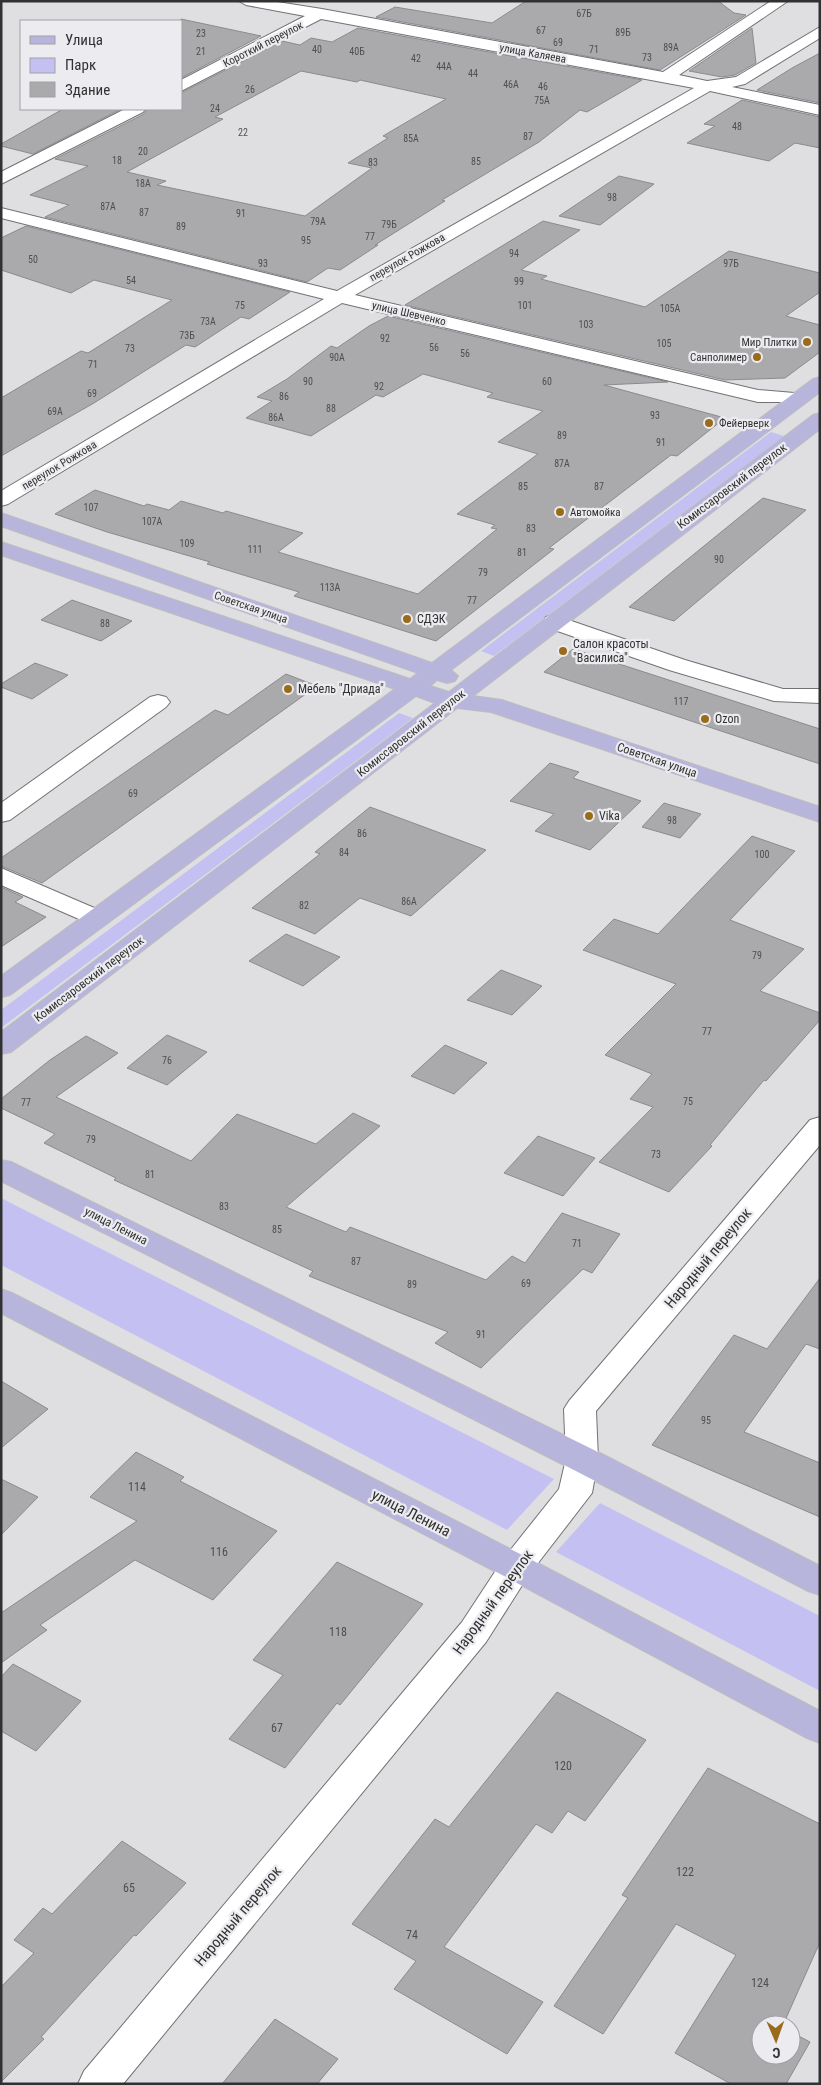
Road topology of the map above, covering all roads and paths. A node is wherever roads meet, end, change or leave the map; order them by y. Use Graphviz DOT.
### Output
graph roads {
  1 [pos="246,1"];
  2 [pos="781,1"];
  3 [pos="338,5"];
  4 [pos="317,15"];
  5 [pos="820,31"];
  6 [pos="666,77"];
  7 [pos="182,85"];
  8 [pos="710,85"];
  9 [pos="135,110"];
  10 [pos="820,110"];
  11 [pos="1,179"];
  12 [pos="1,213"];
  13 [pos="339,296"];
  14 [pos="820,383"];
  15 [pos="799,398"];
  16 [pos="820,402"];
  17 [pos="820,419"];
  18 [pos="1,500"];
  19 [pos="1,519"];
  20 [pos="1,548"];
  21 [pos="554,622"];
  22 [pos="434,672"];
  23 [pos="472,684"];
  24 [pos="412,688"];
  25 [pos="820,696"];
  26 [pos="452,701"];
  27 [pos="158,702"];
  28 [pos="494,705"];
  29 [pos="1,815"];
  30 [pos="820,815"];
  31 [pos="1,876"];
  32 [pos="97,918"];
  33 [pos="1,989"];
  34 [pos="1,1046"];
  35 [pos="820,1126"];
  36 [pos="1,1169"];
  37 [pos="1,1300"];
  38 [pos="582,1459"];
  39 [pos="516,1567"];
  40 [pos="820,1582"];
  41 [pos="820,1728"];
  42 [pos="98,2084"];
  1 -- 4 [label="street, улица Каляева"];
  2 -- 6 [label="street"];
  3 -- 4 [label="street, Короткий переулок"];
  4 -- 6 [label="street, улица Каляева"];
  4 -- 7 [label="street, Короткий переулок"];
  5 -- 8 [label="street, переулок Рожкова"];
  6 -- 8 [label="street, улица Каляева"];
  8 -- 10 [label="street, улица Каляева"];
  8 -- 13 [label="street, переулок Рожкова"];
  9 -- 11 [label="street"];
  12 -- 13 [label="street, улица Шевченко"];
  13 -- 15 [label="street, улица Шевченко"];
  13 -- 18 [label="street, переулок Рожкова"];
  14 -- 15 [label="main road"];
  15 -- 16 [label="main road, улица Шевченко"];
  15 -- 22 [label="main road"];
  17 -- 21 [label="main road, Комиссаровский переулок"];
  19 -- 22 [label="main road, Советская улица"];
  20 -- 24 [label="main road, Советская улица"];
  21 -- 23 [label="main road, Комиссаровский переулок"];
  21 -- 25 [label="street"];
  22 -- 23 [label="main road, Советская улица"];
  22 -- 24 [label="main road"];
  23 -- 26 [label="main road, Комиссаровский переулок"];
  23 -- 28 [label="main road, Советская улица"];
  24 -- 26 [label="main road, Советская улица"];
  24 -- 32 [label="main road"];
  26 -- 28 [label="main road, Советская улица"];
  26 -- 34 [label="main road, Комиссаровский переулок"];
  27 -- 29 [label="street"];
  28 -- 30 [label="main road, Советская улица"];
  31 -- 32 [label="street"];
  32 -- 33 [label="main road"];
  35 -- 38 [label="street, Народный переулок"];
  36 -- 38 [label="main road, улица Ленина"];
  37 -- 39 [label="main road, улица Ленина"];
  38 -- 39 [label="street, Народный переулок"];
  38 -- 40 [label="main road, улица Ленина"];
  39 -- 41 [label="main road, улица Ленина"];
  39 -- 42 [label="street, Народный переулок"];
}
